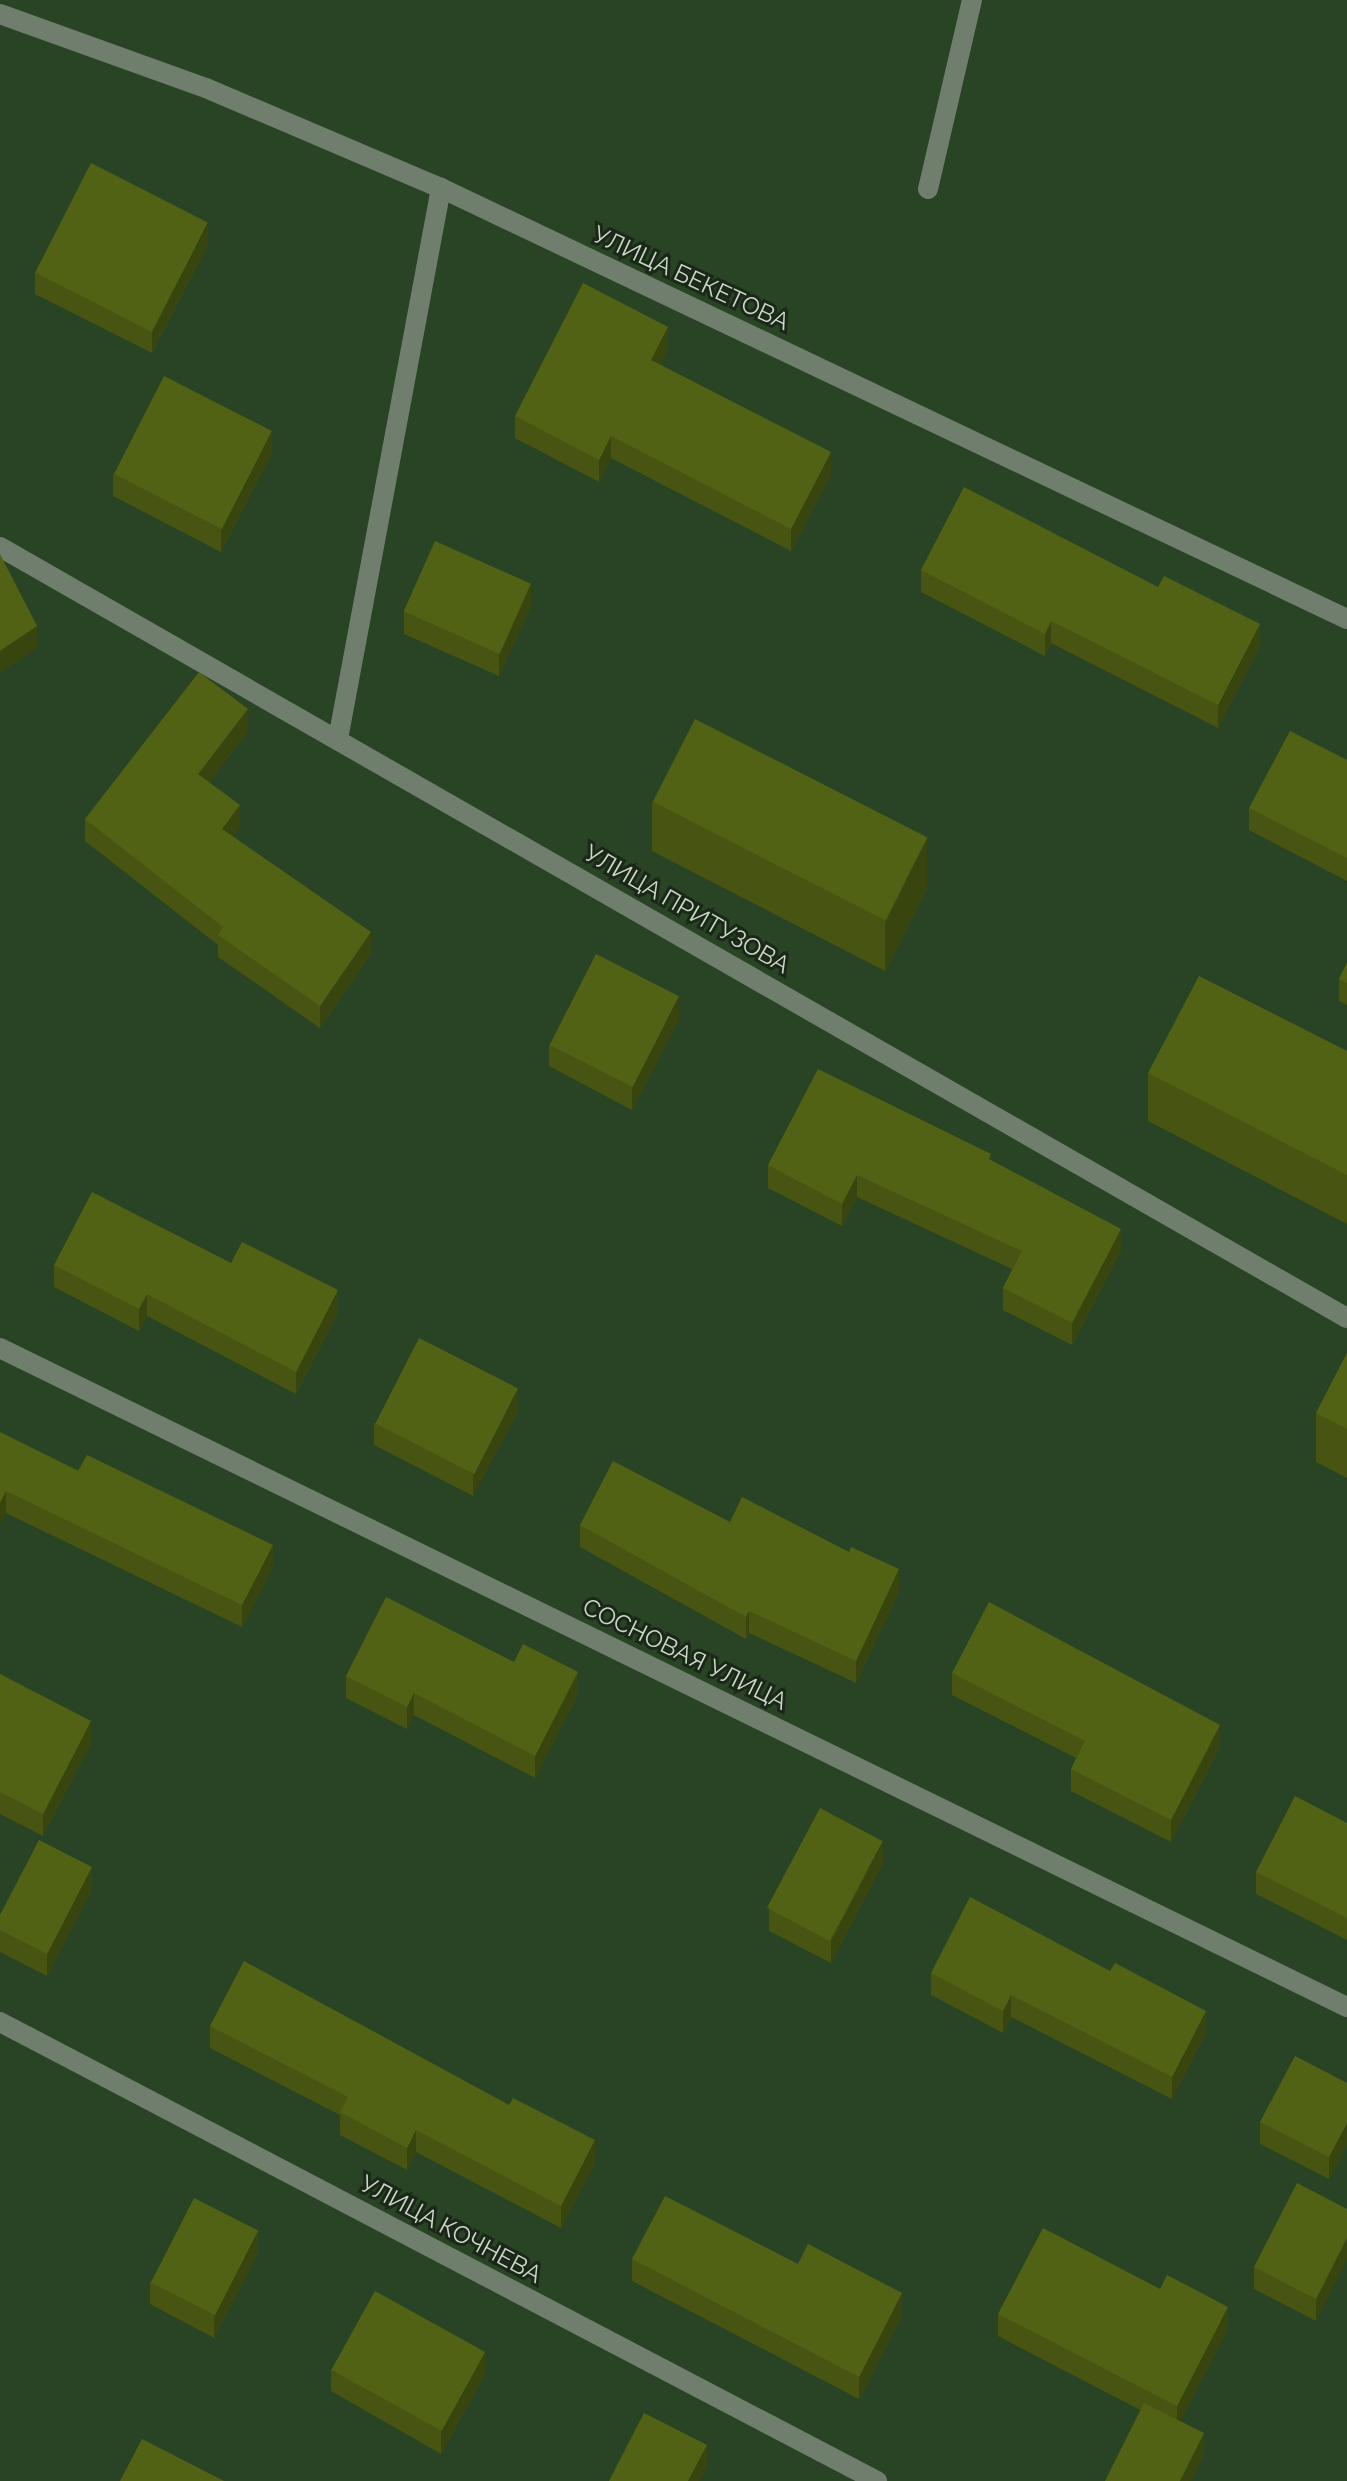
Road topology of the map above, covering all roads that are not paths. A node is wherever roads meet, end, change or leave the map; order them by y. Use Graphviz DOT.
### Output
graph roads {
  1 [pos="972,0"];
  2 [pos="0,14"];
  3 [pos="441,188"];
  4 [pos="928,189"];
  5 [pos="0,547"];
  6 [pos="1347,619"];
  7 [pos="338,739"];
  8 [pos="1347,1318"];
  9 [pos="0,1348"];
  10 [pos="1347,2007"];
  11 [pos="0,2022"];
  12 [pos="877,2481"];
  1 -- 4 [label="street"];
  2 -- 3 [label="street, УЛИЦА БЕКЕТОВА"];
  3 -- 6 [label="street, УЛИЦА БЕКЕТОВА"];
  3 -- 7 [label="street"];
  5 -- 7 [label="street, УЛИЦА ПРИТУЗОВА"];
  7 -- 8 [label="street, УЛИЦА ПРИТУЗОВА"];
  9 -- 10 [label="street, СОСНОВАЯ УЛИЦА"];
  11 -- 12 [label="street, УЛИЦА КОЧНЕВА"];
}
